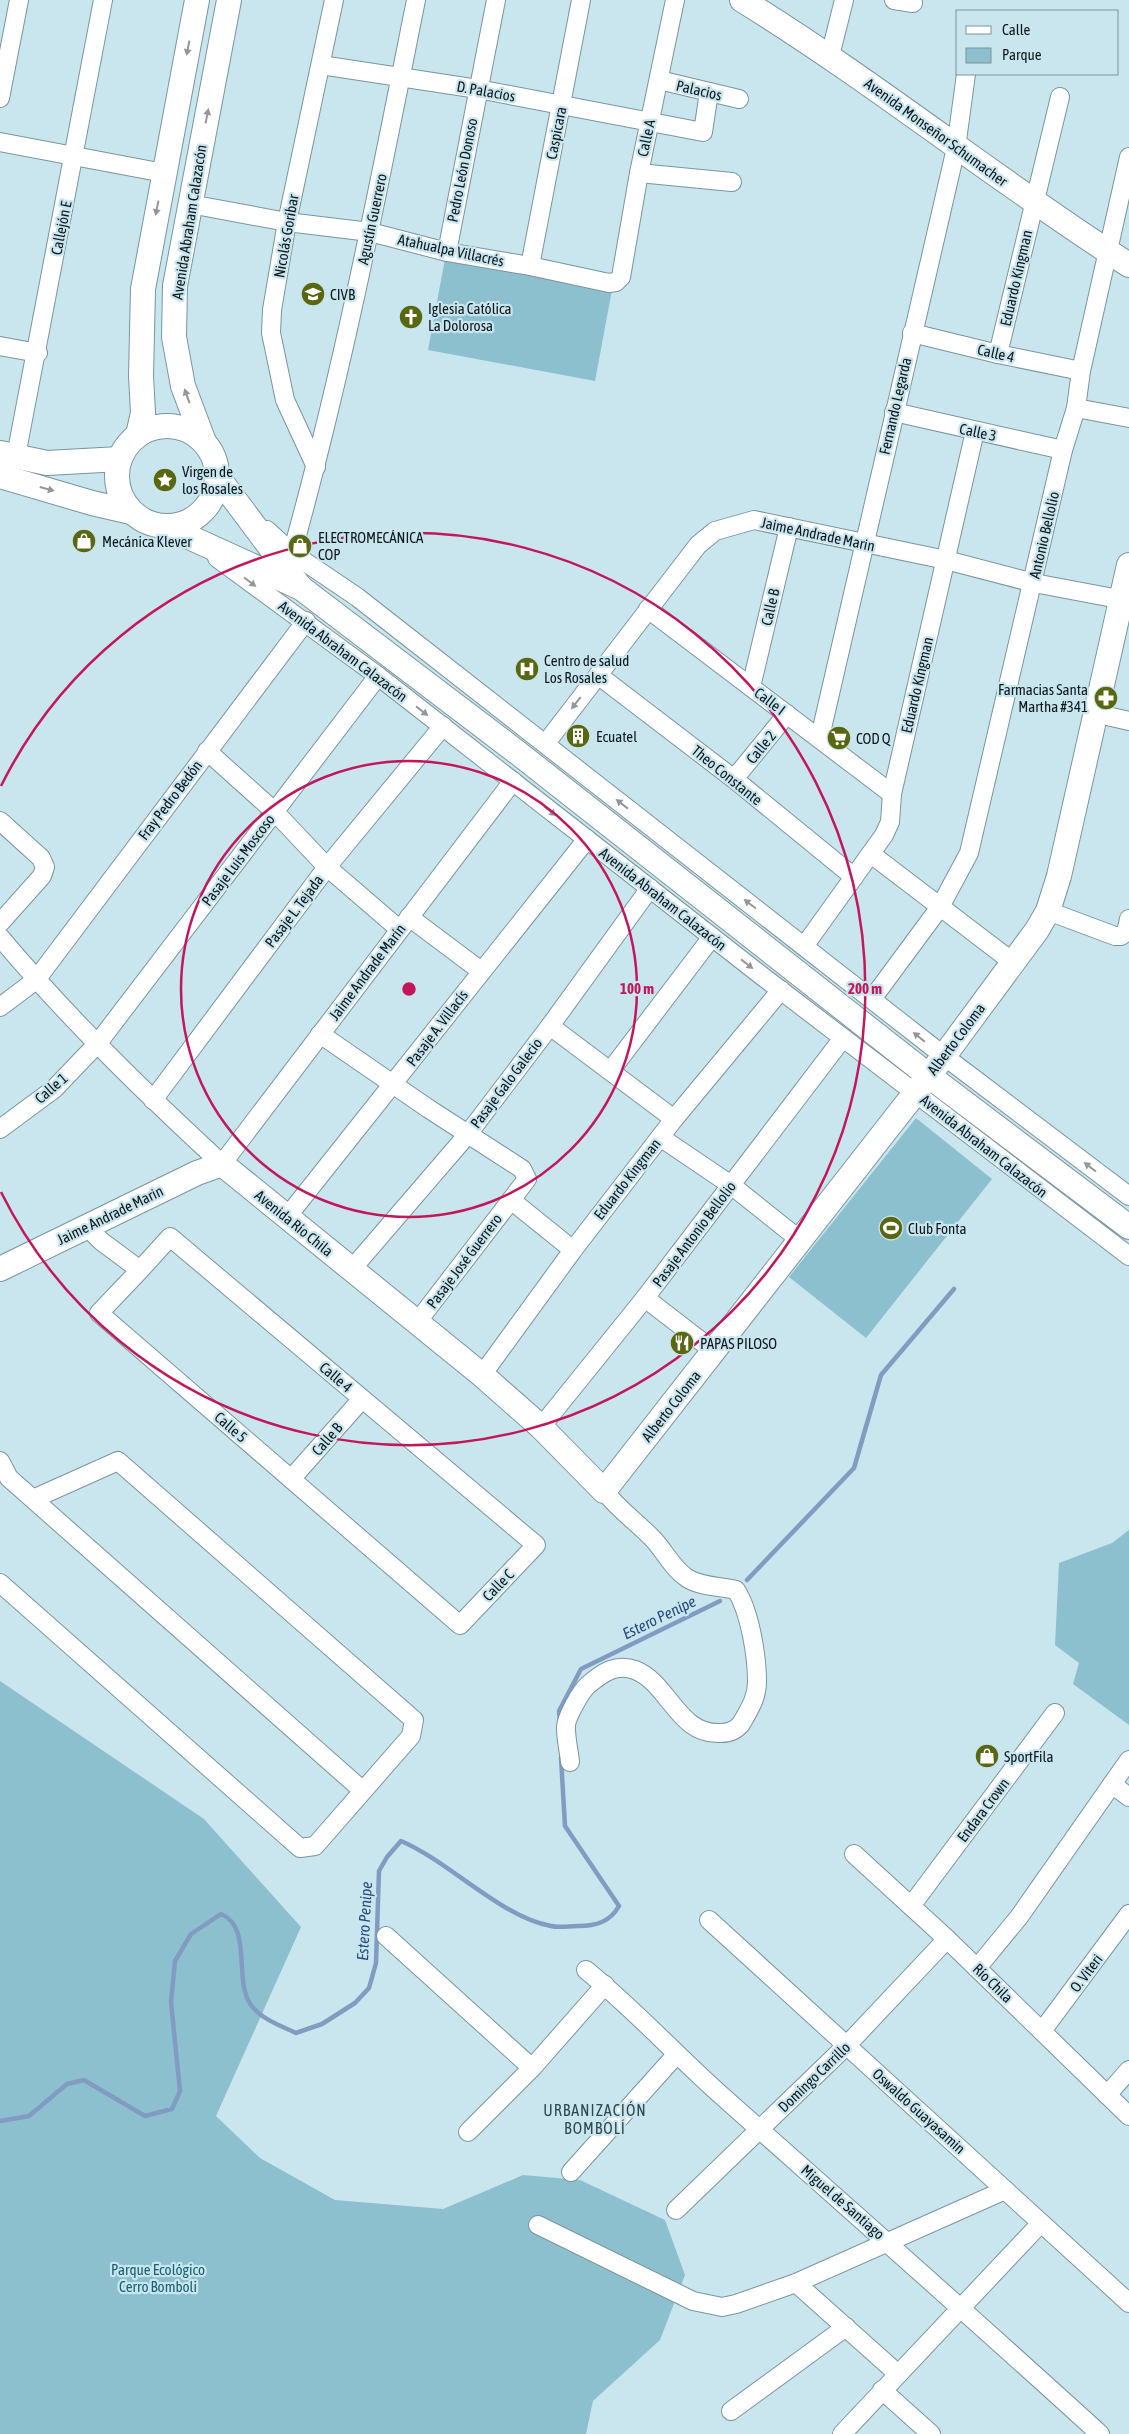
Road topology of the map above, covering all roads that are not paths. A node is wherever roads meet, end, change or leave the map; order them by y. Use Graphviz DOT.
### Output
graph roads {
  1 [pos="19,0"];
  2 [pos="103,0"];
  3 [pos="197,0"];
  4 [pos="229,0"];
  5 [pos="334,0"];
  6 [pos="416,0"];
  7 [pos="496,0"];
  8 [pos="581,0"];
  9 [pos="675,0"];
  10 [pos="844,0"];
  11 [pos="894,0"];
  12 [pos="913,3"];
  13 [pos="755,4"];
  14 [pos="830,56"];
  15 [pos="321,65"];
  16 [pos="966,75"];
  17 [pos="400,77"];
  18 [pos="658,80"];
  19 [pos="478,89"];
  20 [pos="709,92"];
  21 [pos="1060,97"];
  22 [pos="0,98"];
  23 [pos="740,99"];
  24 [pos="562,104"];
  25 [pos="649,123"];
  26 [pos="0,142"];
  27 [pos="956,148"];
  28 [pos="74,156"];
  29 [pos="1129,157"];
  30 [pos="164,173"];
  31 [pos="639,173"];
  32 [pos="732,182"];
  33 [pos="1034,201"];
  34 [pos="190,204"];
  35 [pos="287,222"];
  36 [pos="370,232"];
  37 [pos="1107,251"];
  38 [pos="447,252"];
  39 [pos="1129,265"];
  40 [pos="530,266"];
  41 [pos="621,277"];
  42 [pos="912,332"];
  43 [pos="0,346"];
  44 [pos="38,353"];
  45 [pos="998,354"];
  46 [pos="1081,371"];
  47 [pos="1076,408"];
  48 [pos="894,412"];
  49 [pos="1129,418"];
  50 [pos="975,431"];
  51 [pos="138,435"];
  52 [pos="204,442"];
  53 [pos="1063,450"];
  54 [pos="8,454"];
  55 [pos="120,459"];
  56 [pos="316,467"];
  57 [pos="0,476"];
  58 [pos="217,476"];
  59 [pos="241,507"];
  60 [pos="131,512"];
  61 [pos="167,527"];
  62 [pos="789,527"];
  63 [pos="197,542"];
  64 [pos="864,544"];
  65 [pos="292,553"];
  66 [pos="946,560"];
  67 [pos="1129,565"];
  68 [pos="1034,583"];
  69 [pos="300,588"];
  70 [pos="1125,600"];
  71 [pos="648,609"];
  72 [pos="306,621"];
  73 [pos="598,675"];
  74 [pos="378,676"];
  75 [pos="751,687"];
  76 [pos="1094,713"];
  77 [pos="787,714"];
  78 [pos="1129,721"];
  79 [pos="443,726"];
  80 [pos="820,737"];
  81 [pos="546,743"];
  82 [pos="207,751"];
  83 [pos="734,779"];
  84 [pos="513,781"];
  85 [pos="892,794"];
  86 [pos="275,812"];
  87 [pos="0,821"];
  88 [pos="587,839"];
  89 [pos="871,854"];
  90 [pos="327,867"];
  91 [pos="854,877"];
  92 [pos="650,888"];
  93 [pos="940,907"];
  94 [pos="1048,911"];
  95 [pos="1129,919"];
  96 [pos="0,923"];
  97 [pos="404,923"];
  98 [pos="0,937"];
  99 [pos="712,937"];
  100 [pos="805,945"];
  101 [pos="1014,963"];
  102 [pos="480,970"];
  103 [pos="36,980"];
  104 [pos="781,990"];
  105 [pos="872,999"];
  106 [pos="0,1007"];
  107 [pos="550,1026"];
  108 [pos="320,1034"];
  109 [pos="843,1038"];
  110 [pos="98,1043"];
  111 [pos="944,1056"];
  112 [pos="611,1070"];
  113 [pos="922,1084"];
  114 [pos="394,1085"];
  115 [pos="153,1100"];
  116 [pos="674,1119"];
  117 [pos="0,1129"];
  118 [pos="468,1134"];
  119 [pos="660,1137"];
  120 [pos="222,1164"];
  121 [pos="731,1185"];
  122 [pos="1129,1196"];
  123 [pos="511,1200"];
  124 [pos="287,1218"];
  125 [pos="87,1226"];
  126 [pos="1129,1227"];
  127 [pos="800,1240"];
  128 [pos="572,1250"];
  129 [pos="1129,1256"];
  130 [pos="0,1269"];
  131 [pos="140,1270"];
  132 [pos="351,1270"];
  133 [pos="645,1298"];
  134 [pos="418,1321"];
  135 [pos="715,1352"];
  136 [pos="482,1375"];
  137 [pos="362,1399"];
  138 [pos="541,1427"];
  139 [pos="0,1462"];
  140 [pos="291,1479"];
  141 [pos="5,1480"];
  142 [pos="604,1491"];
  143 [pos="33,1499"];
  144 [pos="536,1545"];
  145 [pos="0,1584"];
  146 [pos="460,1625"];
  147 [pos="1055,1713"];
  148 [pos="1129,1760"];
  149 [pos="570,1762"];
  150 [pos="1112,1784"];
  151 [pos="362,1790"];
  152 [pos="1129,1797"];
  153 [pos="854,1854"];
  154 [pos="911,1906"];
  155 [pos="1129,1914"];
  156 [pos="709,1920"];
  157 [pos="386,1936"];
  158 [pos="947,1939"];
  159 [pos="976,1968"];
  160 [pos="586,1970"];
  161 [pos="605,1985"];
  162 [pos="1042,2031"];
  163 [pos="847,2045"];
  164 [pos="676,2055"];
  165 [pos="532,2068"];
  166 [pos="1129,2070"];
  167 [pos="1108,2095"];
  168 [pos="1129,2116"];
  169 [pos="760,2129"];
  170 [pos="468,2132"];
  171 [pos="571,2172"];
  172 [pos="1005,2190"];
  173 [pos="676,2210"];
  174 [pos="1041,2223"];
  175 [pos="538,2225"];
  176 [pos="888,2242"];
  177 [pos="796,2282"];
  178 [pos="1129,2303"];
  179 [pos="961,2307"];
  180 [pos="846,2327"];
  181 [pos="898,2374"];
  182 [pos="882,2390"];
  183 [pos="731,2411"];
  184 [pos="842,2434"];
  185 [pos="931,2434"];
  186 [pos="1100,2434"];
  1 -- 22 [label="street"];
  2 -- 28 [label="street, Callejón E"];
  3 -- 30 [label="main road, Avenida Abraham Calazacón, one-way"];
  34 -- 4 [label="main road, Avenida Abraham Calazacón, one-way"];
  5 -- 15 [label="street, Nicolás Goríbar"];
  6 -- 17 [label="street, Agustín Guerrero"];
  7 -- 19 [label="street, Pedro León Donoso"];
  8 -- 24 [label="street, Caspicara"];
  9 -- 18 [label="street, Calle A"];
  10 -- 14 [label="street"];
  11 -- 12 [label="street"];
  13 -- 14 [label="main road, Avenida Monseñor Schumacher"];
  14 -- 27 [label="main road, Avenida Monseñor Schumacher"];
  15 -- 17 [label="street, D. Palacios"];
  15 -- 35 [label="street, Nicolás Goríbar"];
  16 -- 27 [label="street, Fernando Legarda"];
  17 -- 19 [label="street, D. Palacios"];
  17 -- 36 [label="street, Agustín Guerrero"];
  18 -- 20 [label="street, Palacios"];
  18 -- 25 [label="street, Calle A"];
  19 -- 24 [label="street, D. Palacios"];
  19 -- 38 [label="street, Pedro León Donoso"];
  20 -- 23 [label="street, Palacios"];
  20 -- 25 [label="street, D. Palacios"];
  21 -- 33 [label="street, Eduardo Kingman"];
  24 -- 25 [label="street, D. Palacios"];
  24 -- 40 [label="street, Caspicara"];
  25 -- 31 [label="street, Calle A"];
  26 -- 28 [label="street"];
  27 -- 33 [label="main road, Avenida Monseñor Schumacher"];
  27 -- 42 [label="street, Fernando Legarda"];
  28 -- 30 [label="street"];
  28 -- 44 [label="street, Callejón E"];
  29 -- 37 [label="street, Antonio Bellolio"];
  30 -- 51 [label="main road, Avenida Abraham Calazacón, one-way"];
  31 -- 32 [label="street"];
  31 -- 41 [label="street, Calle A"];
  33 -- 37 [label="main road, Avenida Monseñor Schumacher"];
  33 -- 45 [label="street, Eduardo Kingman"];
  34 -- 35 [label="street, Atahualpa Villacrés"];
  52 -- 34 [label="main road, Avenida Abraham Calazacón, one-way"];
  35 -- 36 [label="street, Atahualpa Villacrés"];
  35 -- 56 [label="street, Nicolás Goríbar"];
  36 -- 38 [label="street, Atahualpa Villacrés"];
  36 -- 56 [label="street, Agustín Guerrero"];
  37 -- 39 [label="main road, Avenida Monseñor Schumacher"];
  37 -- 46 [label="street, Antonio Bellolio"];
  38 -- 40 [label="street, Atahualpa Villacrés"];
  40 -- 41 [label="street, Atahualpa Villacrés"];
  42 -- 45 [label="street, Calle 4"];
  42 -- 48 [label="street, Fernando Legarda"];
  43 -- 44 [label="street"];
  44 -- 54 [label="street, Callejón E"];
  45 -- 46 [label="street, Calle 4"];
  46 -- 47 [label="street, Antonio Bellolio"];
  47 -- 49 [label="street"];
  47 -- 53 [label="street, Antonio Bellolio"];
  48 -- 50 [label="street, Calle 3"];
  48 -- 64 [label="street, Fernando Legarda"];
  50 -- 53 [label="street, Calle 3"];
  50 -- 66 [label="street, Eduardo Kingman"];
  51 -- 52 [label="main road"];
  51 -- 55 [label="main road"];
  52 -- 58 [label="main road"];
  53 -- 68 [label="street, Antonio Bellolio"];
  54 -- 55 [label="main road"];
  55 -- 60 [label="main road"];
  56 -- 65 [label="street, Agustín Guerrero"];
  57 -- 60 [label="main road, one-way"];
  58 -- 59 [label="main road, Avenida Abraham Calazacón"];
  58 -- 61 [label="main road"];
  59 -- 65 [label="street, Avenida Abraham Calazacón"];
  59 -- 69 [label="main road, Avenida Abraham Calazacón"];
  60 -- 61 [label="main road"];
  61 -- 63 [label="main road, Avenida Abraham Calazacón"];
  62 -- 64 [label="street, Jaime Andrade Marin"];
  62 -- 71 [label="street, Jaime Andrade Marin"];
  62 -- 75 [label="street, Calle B"];
  63 -- 69 [label="main road, Avenida Abraham Calazacón"];
  63 -- 72 [label="street, Avenida Abraham Calazacón, one-way"];
  64 -- 66 [label="street, Jaime Andrade Marin"];
  64 -- 80 [label="street, Fernando Legarda"];
  65 -- 81 [label="street, Avenida Abraham Calazacón"];
  66 -- 68 [label="street, Jaime Andrade Marin"];
  66 -- 85 [label="street, Eduardo Kingman"];
  67 -- 70 [label="main road, Alberto Coloma"];
  68 -- 70 [label="street, Jaime Andrade Marin"];
  68 -- 93 [label="street, Antonio Bellolio"];
  69 -- 113 [label="main road, Avenida Abraham Calazacón"];
  70 -- 76 [label="main road, Alberto Coloma"];
  71 -- 73 [label="street, Jaime Andrade Marin"];
  71 -- 75 [label="street, Calle I"];
  72 -- 74 [label="street, Avenida Abraham Calazacón"];
  72 -- 82 [label="street, Fray Pedro Bedón"];
  73 -- 81 [label="street, Jaime Andrade Marin, one-way"];
  73 -- 83 [label="street, Theo Constante"];
  74 -- 79 [label="street, Avenida Abraham Calazacón, one-way"];
  74 -- 86 [label="street, Pasaje Luis Moscoso"];
  75 -- 77 [label="street, Calle I"];
  76 -- 78 [label="street"];
  76 -- 94 [label="main road, Alberto Coloma"];
  77 -- 80 [label="street, Calle I"];
  77 -- 83 [label="street, Calle 2"];
  79 -- 84 [label="street, Avenida Abraham Calazacón"];
  79 -- 90 [label="street, Pasaje L. Tejada"];
  80 -- 85 [label="street, Calle I"];
  100 -- 81 [label="street, Avenida Abraham Calazacón, one-way"];
  82 -- 86 [label="street"];
  82 -- 103 [label="street, Fray Pedro Bedón"];
  83 -- 91 [label="street, Theo Constante"];
  84 -- 88 [label="street, Avenida Abraham Calazacón, one-way"];
  84 -- 97 [label="street, Jaime Andrade Marín"];
  85 -- 89 [label="street, Eduardo Kingman"];
  86 -- 90 [label="street"];
  86 -- 110 [label="street, Pasaje Luis Moscoso"];
  87 -- 96 [label="street"];
  88 -- 92 [label="street, Avenida Abraham Calazacón"];
  88 -- 102 [label="street, Pasaje A. Villacís"];
  89 -- 91 [label="street, Eduardo Kingman"];
  89 -- 93 [label="street"];
  90 -- 97 [label="street"];
  90 -- 115 [label="street, Pasaje L. Tejada"];
  91 -- 100 [label="street, Eduardo Kingman"];
  92 -- 99 [label="street, Avenida Abraham Calazacón"];
  92 -- 107 [label="street, Pasaje Galo Galecio"];
  93 -- 101 [label="street"];
  93 -- 105 [label="street, Antonio Bellolio"];
  94 -- 95 [label="street"];
  94 -- 101 [label="main road, Alberto Coloma"];
  97 -- 102 [label="street"];
  97 -- 108 [label="street, Jaime Andrade Marín"];
  98 -- 103 [label="street, Avenida Río Chila"];
  99 -- 104 [label="street, Avenida Abraham Calazacón, one-way"];
  99 -- 112 [label="street"];
  100 -- 105 [label="street, Avenida Abraham Calazacón"];
  101 -- 111 [label="main road, Alberto Coloma"];
  102 -- 114 [label="street, Pasaje A. Villacís"];
  103 -- 106 [label="street"];
  103 -- 110 [label="street, Avenida Río Chila"];
  104 -- 109 [label="street, Avenida Abraham Calazacón"];
  104 -- 116 [label="street, Eduardo Kingman"];
  111 -- 105 [label="street, Avenida Abraham Calazacón, one-way"];
  107 -- 112 [label="street"];
  107 -- 118 [label="street, Pasaje Galo Galecio"];
  108 -- 114 [label="street"];
  108 -- 120 [label="street, Jaime Andrade Marín"];
  109 -- 113 [label="street, Avenida Abraham Calazacón"];
  109 -- 121 [label="street, Pasaje Antonio Bellolio"];
  110 -- 115 [label="street, Avenida Río Chila"];
  110 -- 117 [label="street, Calle 1"];
  111 -- 113 [label="main road, Alberto Coloma"];
  122 -- 111 [label="street, Avenida Abraham Calazacón, one-way"];
  112 -- 116 [label="street"];
  113 -- 126 [label="main road, Avenida Abraham Calazacón"];
  113 -- 127 [label="main road, Alberto Coloma"];
  113 -- 129 [label="street, Avenida Abraham Calazacón"];
  114 -- 118 [label="street"];
  114 -- 124 [label="street, Pasaje A. Villacís"];
  115 -- 120 [label="street, Avenida Río Chila"];
  116 -- 119 [label="street, Eduardo Kingman"];
  118 -- 123 [label="street, Pasaje José Guerrero"];
  118 -- 132 [label="street, Pasaje Galo Galecio"];
  119 -- 121 [label="street"];
  119 -- 128 [label="street, Eduardo Kingman"];
  120 -- 124 [label="main road, Avenida Río Chila"];
  120 -- 125 [label="main road, Jaime Andrade Marin"];
  121 -- 127 [label="street"];
  121 -- 133 [label="street, Pasaje Antonio Bellolio"];
  123 -- 128 [label="street"];
  123 -- 134 [label="street, Pasaje José Guerrero"];
  124 -- 132 [label="main road, Avenida Río Chila"];
  125 -- 130 [label="main road, Jaime Andrade Marin"];
  125 -- 131 [label="street"];
  127 -- 135 [label="main road, Alberto Coloma"];
  128 -- 136 [label="street, Eduardo Kingman"];
  131 -- 137 [label="street, Calle 4"];
  131 -- 140 [label="street, Calle 5"];
  132 -- 134 [label="main road, Avenida Río Chila"];
  133 -- 135 [label="street"];
  133 -- 138 [label="street, Pasaje Antonio Bellolio"];
  134 -- 136 [label="main road, Avenida Río Chila"];
  135 -- 142 [label="main road, Alberto Coloma"];
  136 -- 138 [label="main road, Avenida Río Chila"];
  137 -- 140 [label="street, Calle B"];
  137 -- 144 [label="street, Calle 4"];
  138 -- 142 [label="main road, Avenida Río Chila"];
  139 -- 141 [label="street"];
  140 -- 146 [label="street, Calle 5"];
  141 -- 143 [label="street"];
  142 -- 149 [label="street"];
  143 -- 151 [label="street"];
  143 -- 151 [label="street"];
  144 -- 146 [label="street, Calle C"];
  145 -- 151 [label="street"];
  147 -- 154 [label="street, Endara Crown"];
  148 -- 150 [label="street"];
  150 -- 152 [label="street"];
  150 -- 159 [label="street"];
  153 -- 154 [label="street, Río Chila"];
  154 -- 158 [label="street, Río Chila"];
  155 -- 162 [label="street, O. Viteri"];
  156 -- 163 [label="street, Oswaldo Guayasamin"];
  157 -- 165 [label="street"];
  158 -- 159 [label="street, Río Chila"];
  158 -- 163 [label="street, Domingo Carrillo"];
  159 -- 162 [label="street, Río Chila"];
  160 -- 161 [label="street, Miguel de Santiago"];
  161 -- 164 [label="street, Miguel de Santiago"];
  161 -- 165 [label="street"];
  162 -- 167 [label="street, Río Chila"];
  163 -- 169 [label="street, Domingo Carrillo"];
  163 -- 172 [label="street, Oswaldo Guayasamin"];
  164 -- 169 [label="street, Miguel de Santiago"];
  164 -- 171 [label="street"];
  165 -- 170 [label="street"];
  166 -- 167 [label="street"];
  167 -- 168 [label="street, Río Chila"];
  169 -- 173 [label="street, Domingo Carrillo"];
  169 -- 176 [label="street, Miguel de Santiago"];
  172 -- 174 [label="street, Oswaldo Guayasamin"];
  172 -- 176 [label="street"];
  174 -- 178 [label="street, Oswaldo Guayasamin"];
  174 -- 179 [label="street"];
  175 -- 177 [label="street"];
  176 -- 177 [label="street"];
  176 -- 179 [label="street, Miguel de Santiago"];
  177 -- 180 [label="street"];
  179 -- 181 [label="street"];
  179 -- 186 [label="street, Miguel de Santiago"];
  180 -- 181 [label="street"];
  180 -- 183 [label="street"];
  181 -- 182 [label="street"];
  182 -- 184 [label="street"];
  182 -- 185 [label="street"];
}
